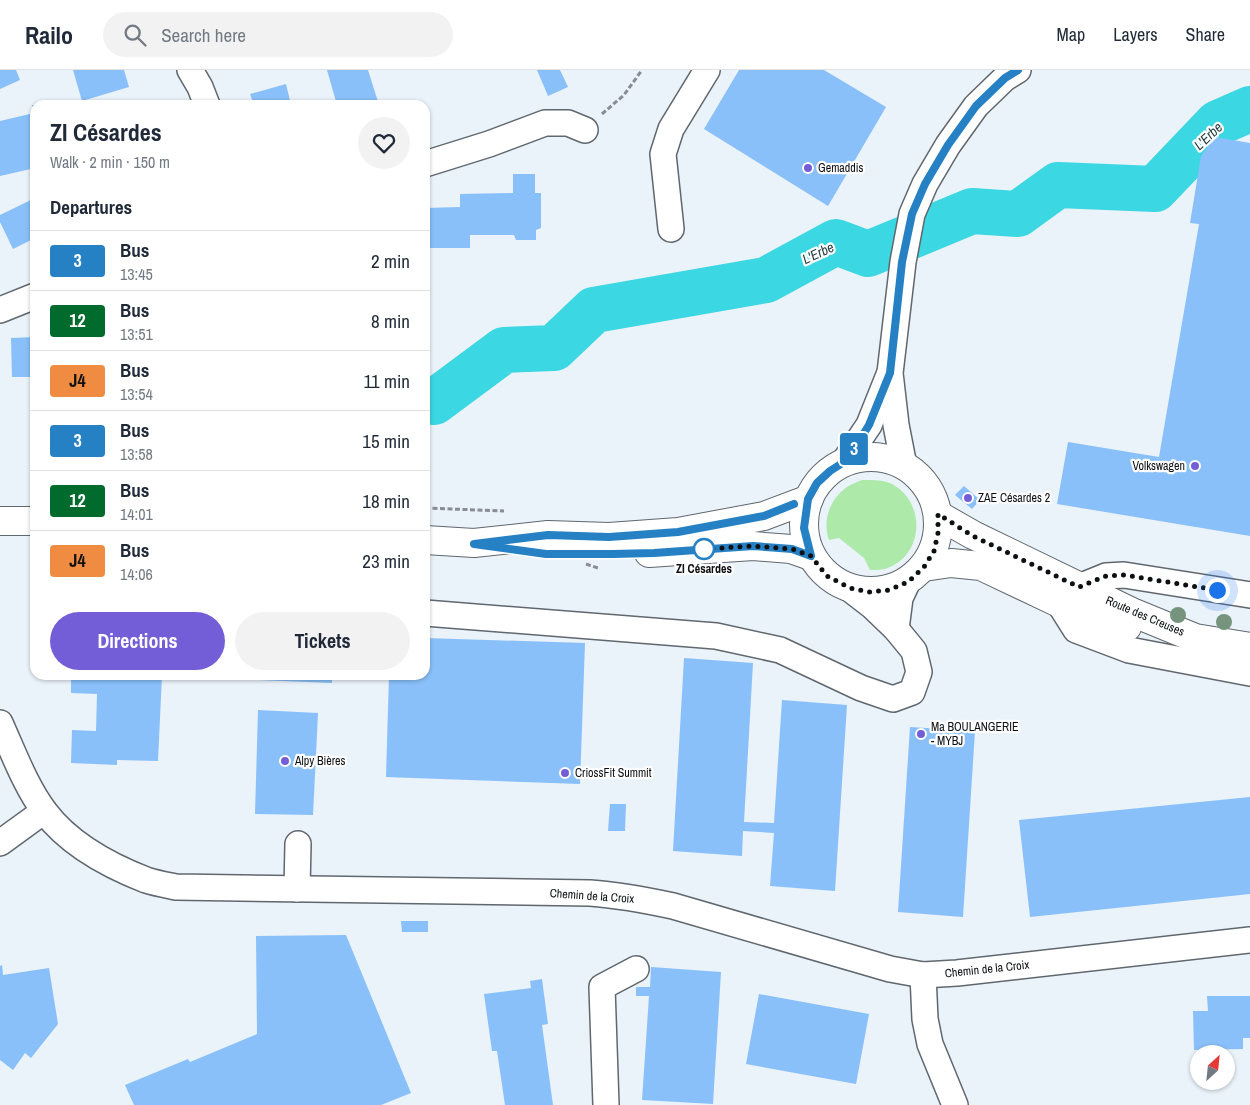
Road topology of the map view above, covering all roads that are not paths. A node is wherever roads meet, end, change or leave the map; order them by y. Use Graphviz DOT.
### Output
graph roads {
  1 [pos="190,70"];
  2 [pos="707,70"];
  3 [pos="1018,70"];
  4 [pos="201,100"];
  5 [pos="585,130"];
  6 [pos="430,162"];
  7 [pos="671,229"];
  8 [pos="30,298"];
  9 [pos="0,310"];
  10 [pos="890,373"];
  11 [pos="844,462"];
  12 [pos="904,466"];
  13 [pos="808,499"];
  14 [pos="938,514"];
  15 [pos="30,521"];
  16 [pos="0,522"];
  17 [pos="430,540"];
  18 [pos="474,544"];
  19 [pos="811,556"];
  20 [pos="916,574"];
  21 [pos="850,588"];
  22 [pos="1069,595"];
  23 [pos="1250,595"];
  24 [pos="430,613"];
  25 [pos="896,629"];
  26 [pos="1250,647"];
  27 [pos="1250,673"];
  28 [pos="0,724"];
  29 [pos="44,811"];
  30 [pos="0,843"];
  31 [pos="298,844"];
  32 [pos="296,889"];
  33 [pos="1250,940"];
  34 [pos="636,969"];
  35 [pos="923,975"];
  36 [pos="606,1105"];
  37 [pos="955,1105"];
  1 -- 4 [label="street"];
  2 -- 7 [label="street"];
  3 -- 10 [label="street"];
  5 -- 6 [label="street"];
  8 -- 9 [label="street"];
  10 -- 11 [label="street"];
  10 -- 12 [label="street"];
  11 -- 12 [label="main road"];
  11 -- 13 [label="main road"];
  12 -- 14 [label="main road"];
  13 -- 18 [label="main road"];
  13 -- 19 [label="main road"];
  14 -- 20 [label="main road"];
  14 -- 22 [label="main road, Route des Creuses"];
  15 -- 16 [label="main road"];
  17 -- 18 [label="main road"];
  18 -- 19 [label="main road"];
  19 -- 21 [label="main road"];
  20 -- 21 [label="main road"];
  20 -- 22 [label="main road"];
  20 -- 25 [label="street"];
  21 -- 25 [label="street"];
  22 -- 23 [label="street"];
  22 -- 26 [label="main road, Route des Creuses"];
  22 -- 27 [label="street"];
  24 -- 25 [label="street"];
  28 -- 29 [label="street, Chemin de la Croix"];
  29 -- 30 [label="street"];
  29 -- 32 [label="street, Chemin de la Croix"];
  31 -- 32 [label="street"];
  32 -- 35 [label="street, Chemin de la Croix"];
  33 -- 35 [label="street, Chemin de la Croix"];
  34 -- 36 [label="street"];
  35 -- 37 [label="street"];
}
